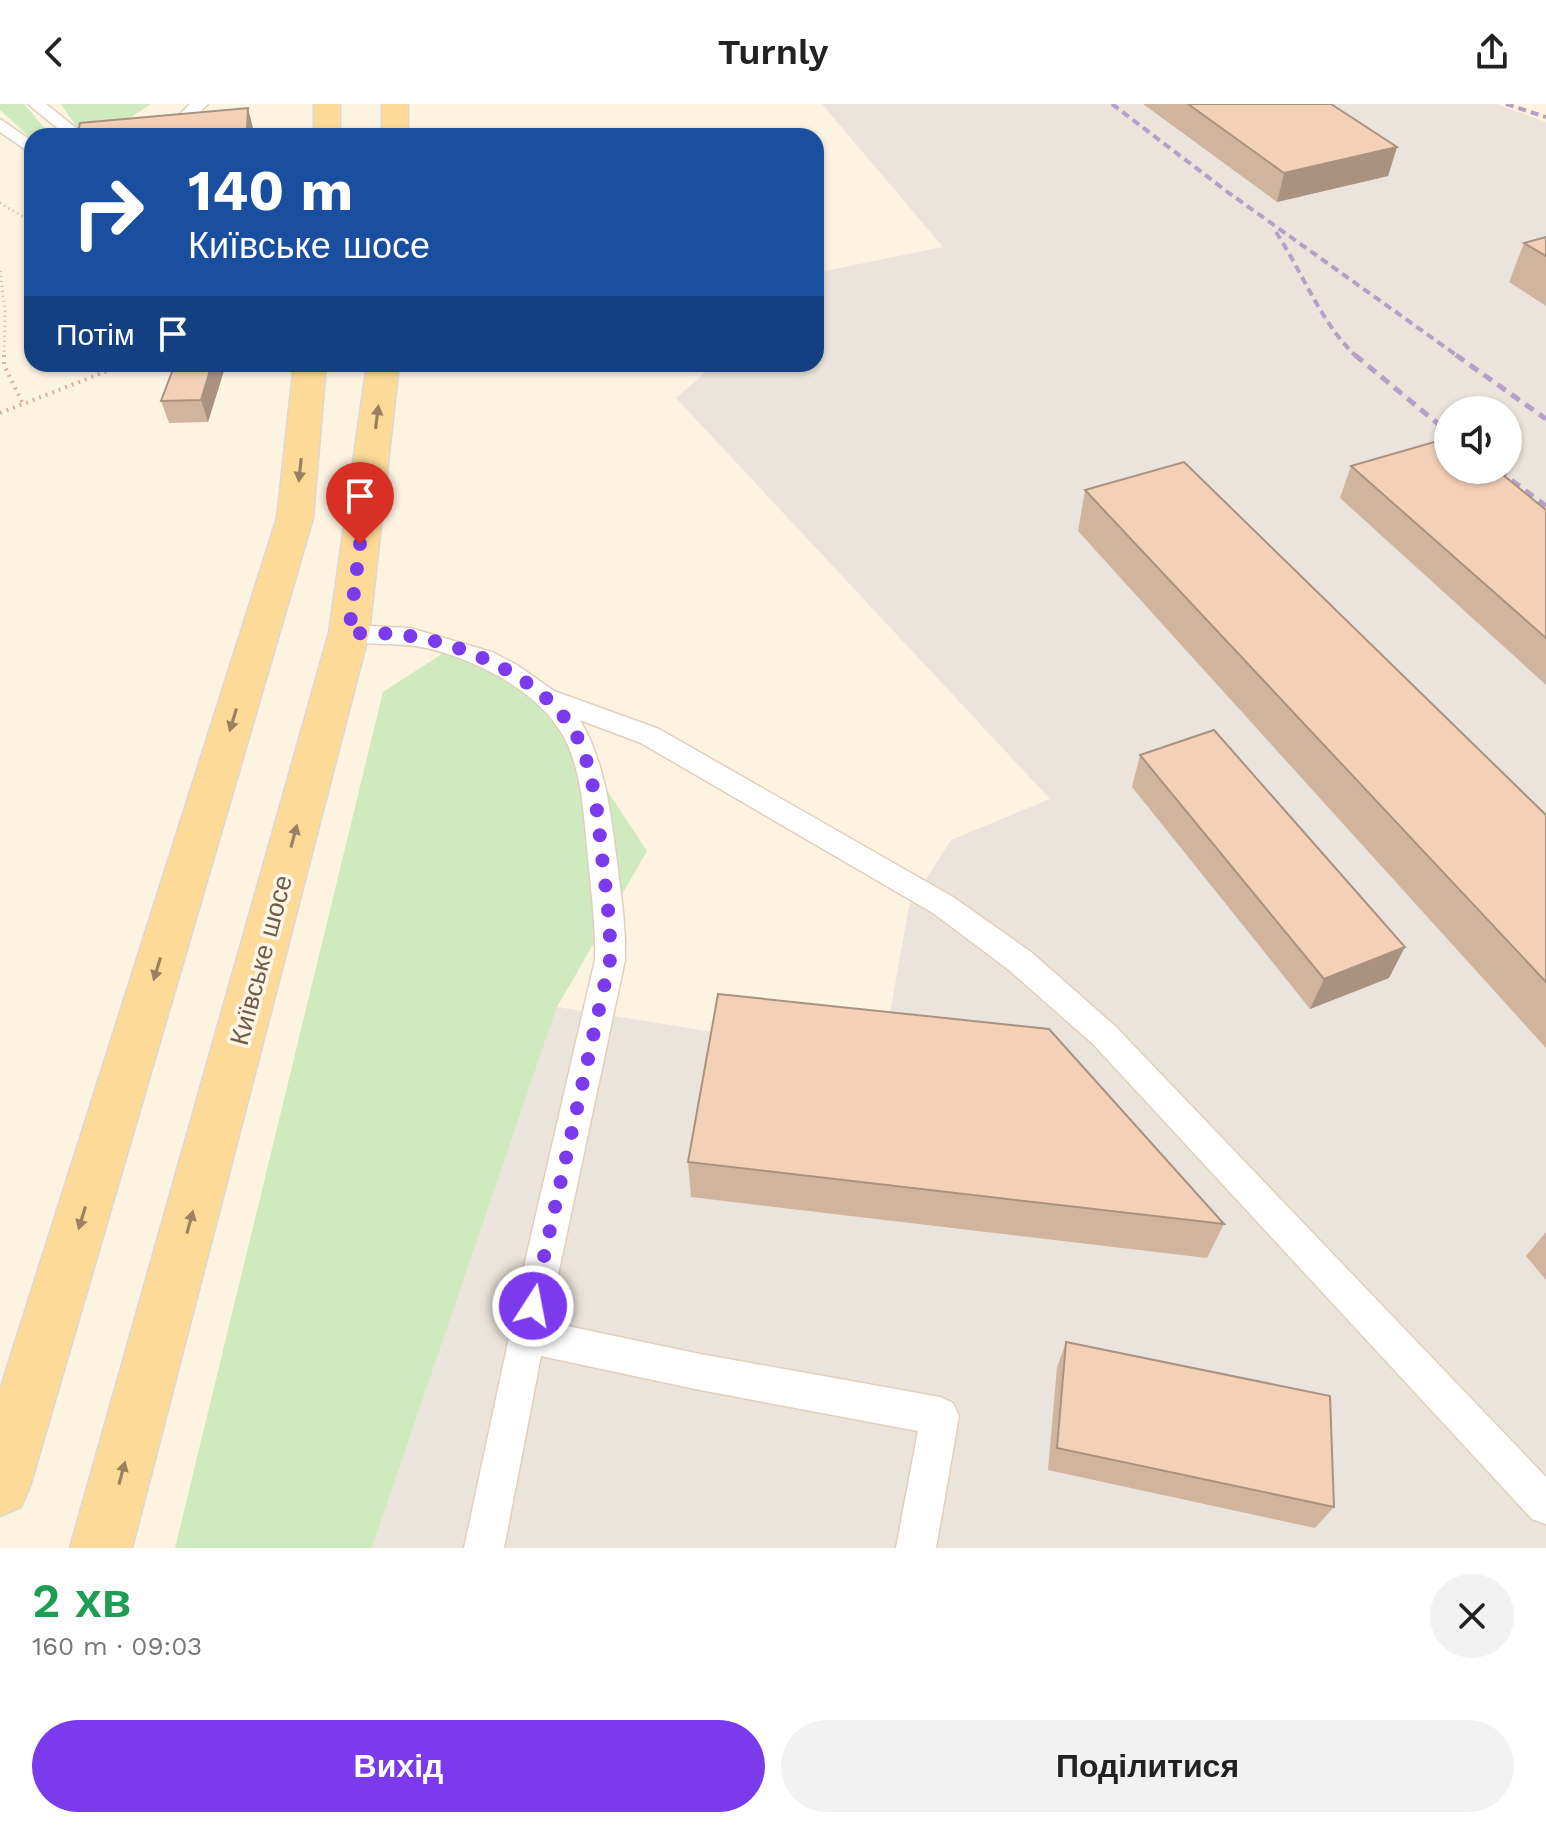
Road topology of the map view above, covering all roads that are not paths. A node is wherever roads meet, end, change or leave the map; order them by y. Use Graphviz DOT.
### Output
graph roads {
  1 [pos="36,104"];
  2 [pos="200,104"];
  3 [pos="327,104"];
  4 [pos="395,104"];
  5 [pos="0,124"];
  6 [pos="68,128"];
  7 [pos="187,128"];
  8 [pos="327,128"];
  9 [pos="395,128"];
  10 [pos="24,143"];
  11 [pos="309,372"];
  12 [pos="382,372"];
  13 [pos="349,633"];
  14 [pos="544,697"];
  15 [pos="527,1335"];
  16 [pos="0,1486"];
  17 [pos="1546,1505"];
  18 [pos="101,1548"];
  19 [pos="484,1548"];
  20 [pos="916,1548"];
  1 -- 6 [label="lane"];
  2 -- 7 [label="lane"];
  3 -- 8 [label="main road"];
  4 -- 9 [label="main road"];
  5 -- 10 [label="lane"];
  11 -- 16 [label="main road, one-way"];
  13 -- 12 [label="main road, Київське шосе, one-way"];
  13 -- 14 [label="lane"];
  18 -- 13 [label="main road, Київське шосе, one-way"];
  14 -- 15 [label="lane"];
  14 -- 17 [label="lane"];
  15 -- 19 [label="lane"];
  15 -- 20 [label="lane"];
}
